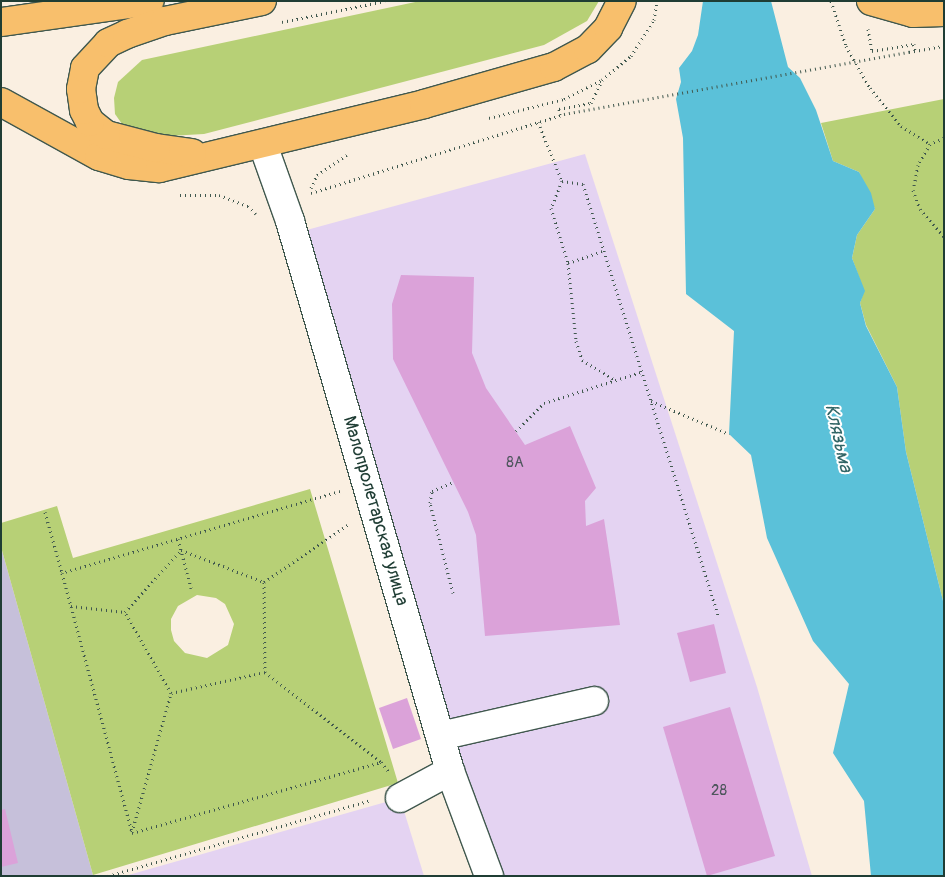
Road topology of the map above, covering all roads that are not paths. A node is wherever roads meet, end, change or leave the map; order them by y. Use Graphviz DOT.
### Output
graph roads {
  1 [pos="150,1"];
  2 [pos="262,1"];
  3 [pos="622,1"];
  4 [pos="944,12"];
  5 [pos="869,14"];
  6 [pos="1,22"];
  7 [pos="1,102"];
  8 [pos="263,145"];
  9 [pos="219,156"];
  10 [pos="594,701"];
  11 [pos="440,736"];
  12 [pos="450,771"];
  13 [pos="391,797"];
  14 [pos="489,876"];
  1 -- 6 [label="main road"];
  2 -- 9 [label="main road"];
  3 -- 8 [label="main road"];
  4 -- 5 [label="main road"];
  7 -- 9 [label="main road"];
  8 -- 9 [label="main road"];
  8 -- 11 [label="street, Малопролетарская улица"];
  10 -- 11 [label="street"];
  11 -- 12 [label="street, Малопролетарская улица"];
  12 -- 13 [label="street"];
  12 -- 14 [label="street, Малопролетарская улица"];
}
